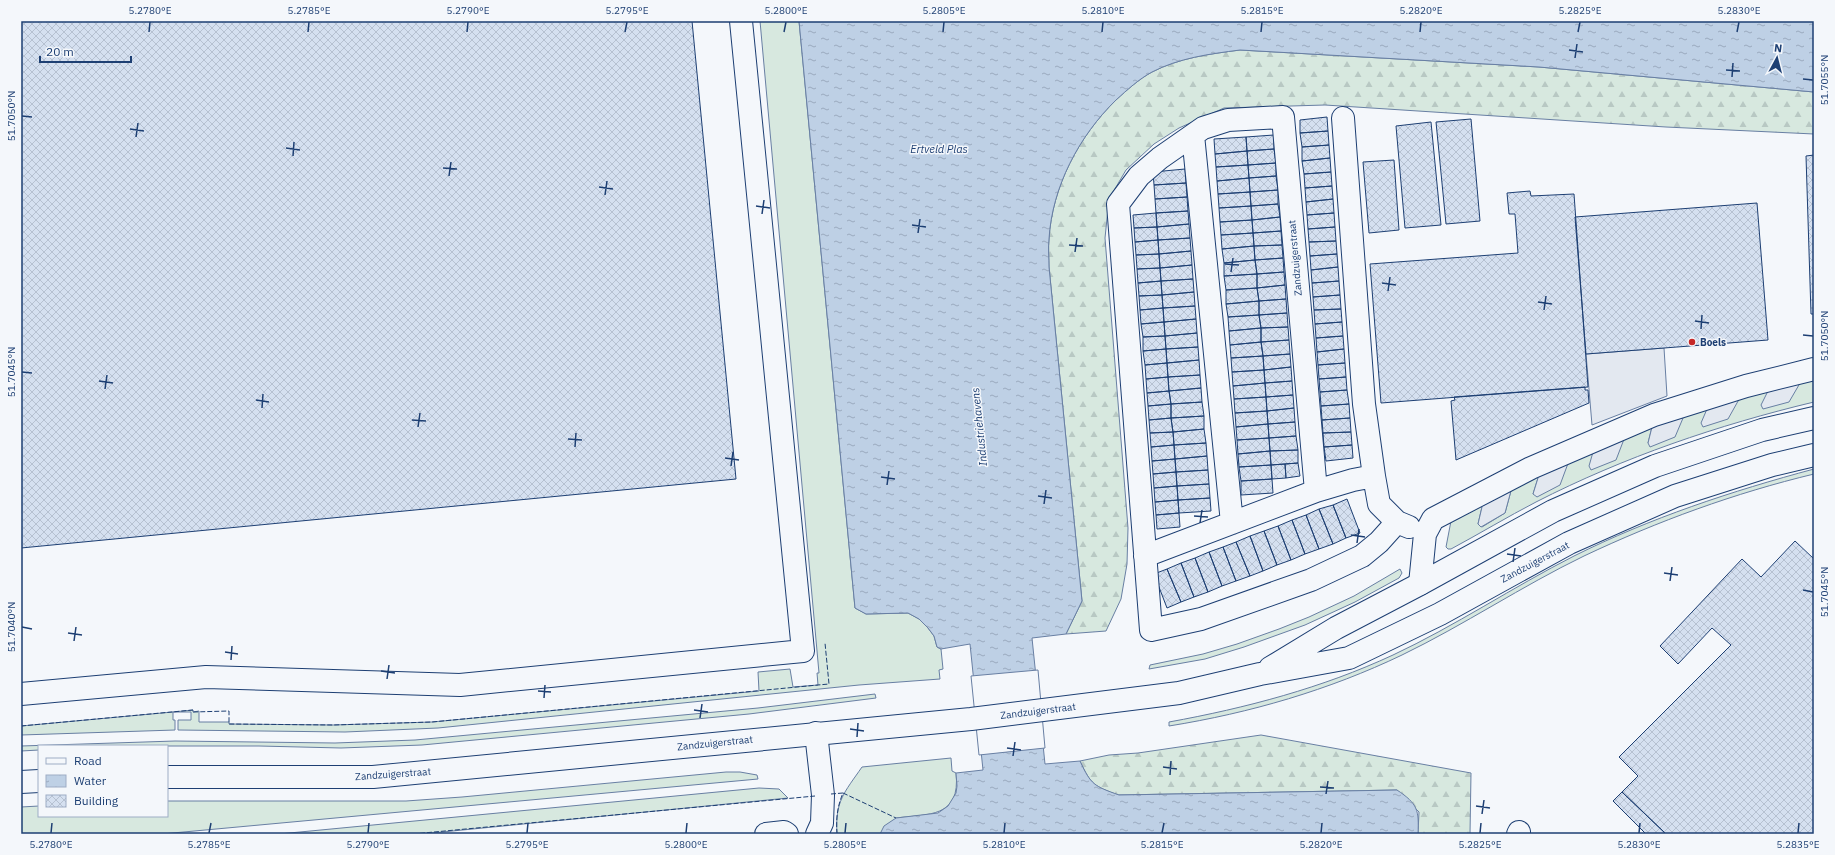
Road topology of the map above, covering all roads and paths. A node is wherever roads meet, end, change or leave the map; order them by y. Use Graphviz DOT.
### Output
graph roads {
  1 [pos="742,21"];
  2 [pos="1343,118"];
  3 [pos="1193,135"];
  4 [pos="1814,370"];
  5 [pos="1814,418"];
  6 [pos="1814,455"];
  7 [pos="1374,476"];
  8 [pos="1316,491"];
  9 [pos="1397,522"];
  10 [pos="1232,523"];
  11 [pos="1425,534"];
  12 [pos="1145,556"];
  13 [pos="1420,584"];
  14 [pos="1260,674"];
  15 [pos="21,694"];
  16 [pos="816,734"];
  17 [pos="168,777"];
  18 [pos="38,781"];
  19 [pos="21,782"];
  20 [pos="766,834"];
  21 [pos="787,834"];
  22 [pos="817,834"];
  1 -- 15 [label="main road"];
  2 -- 7 [label="main road"];
  3 -- 8 [label="main road, Zandzuigerstraat"];
  3 -- 10 [label="main road"];
  3 -- 12 [label="main road, Zandzuigerstraat"];
  4 -- 11 [label="main road"];
  5 -- 13 [label="main road, Zandzuigerstraat"];
  6 -- 14 [label="main road, Zandzuigerstraat"];
  7 -- 8 [label="main road"];
  7 -- 9 [label="main road"];
  8 -- 10 [label="main road"];
  9 -- 11 [label="main road"];
  9 -- 12 [label="main road, Zandzuigerstraat"];
  10 -- 12 [label="main road"];
  11 -- 13 [label="main road"];
  13 -- 14 [label="main road, Zandzuigerstraat"];
  14 -- 16 [label="main road, Zandzuigerstraat"];
  16 -- 17 [label="main road, Zandzuigerstraat"];
  16 -- 22 [label="main road"];
  18 -- 19 [label="main road"];
  20 -- 21 [label="main road"];
}
